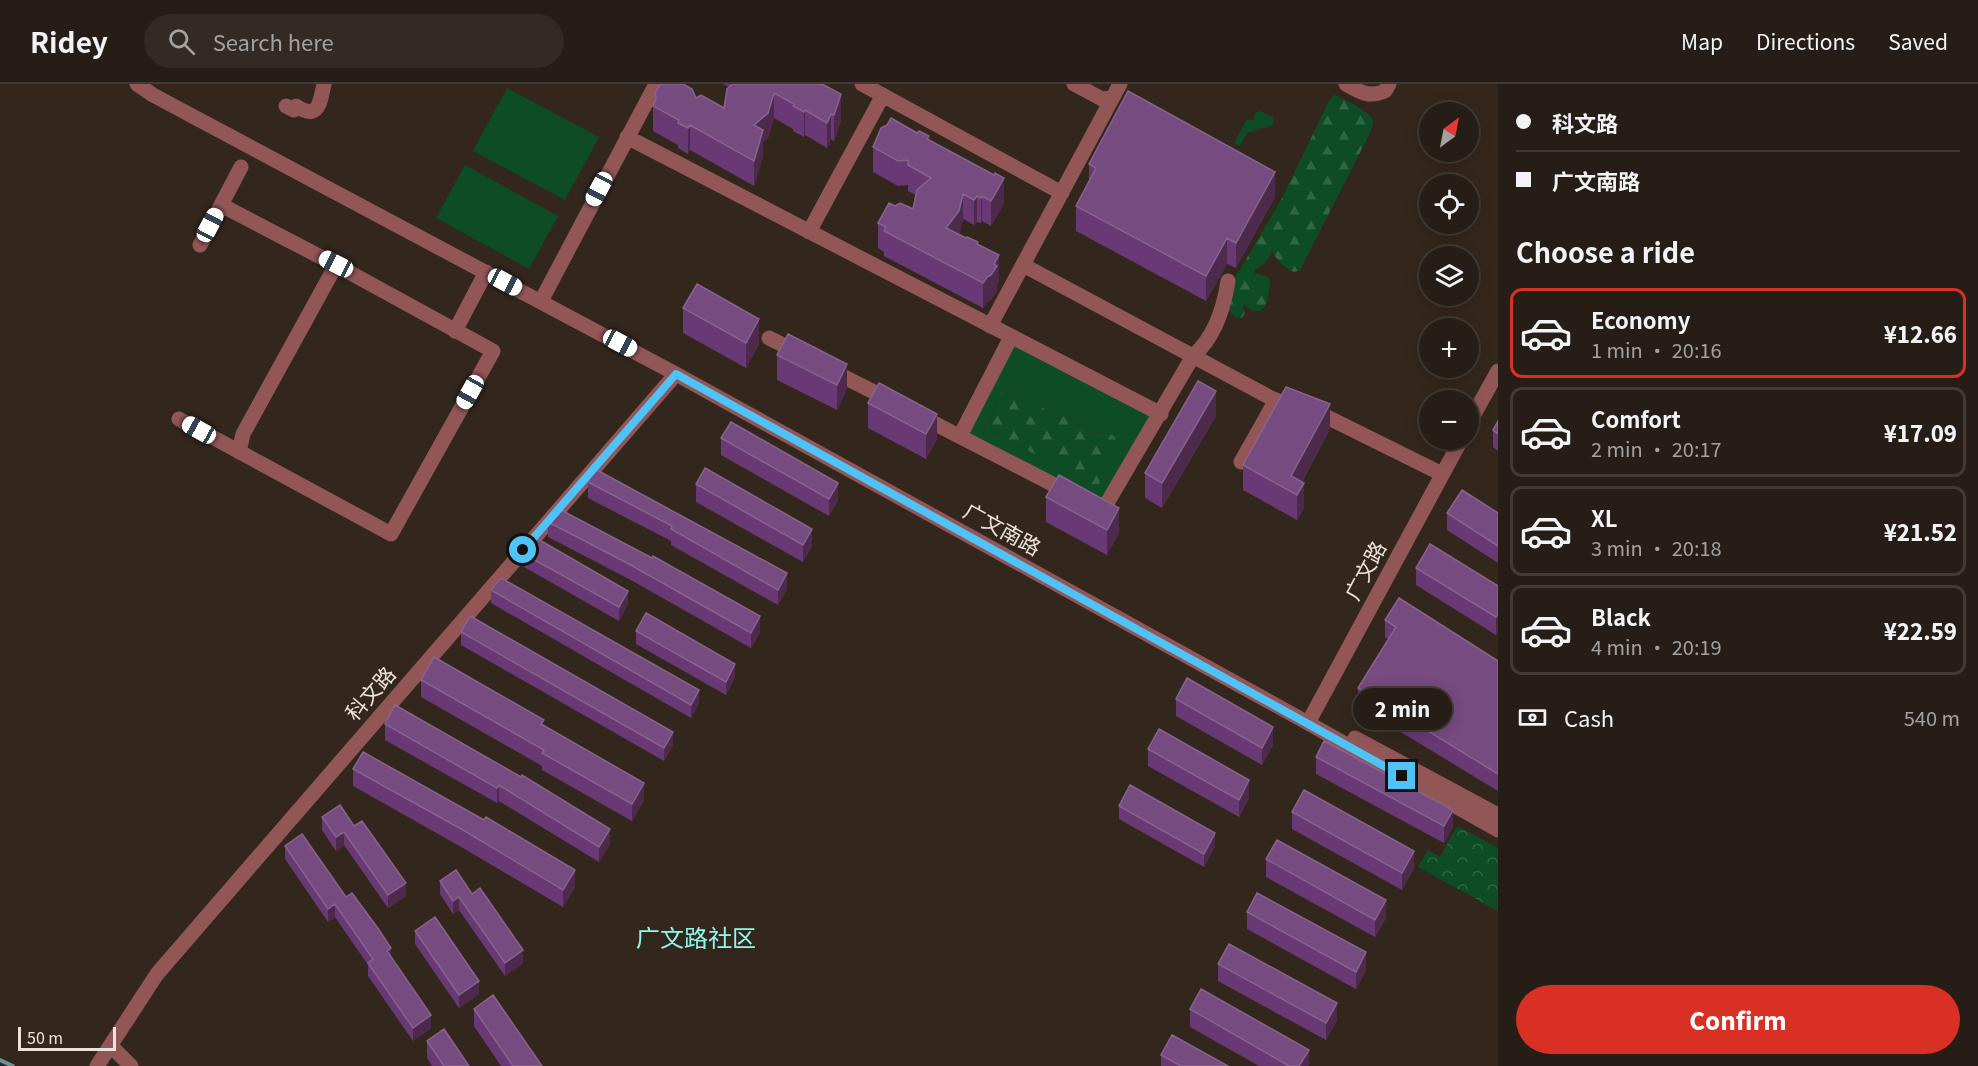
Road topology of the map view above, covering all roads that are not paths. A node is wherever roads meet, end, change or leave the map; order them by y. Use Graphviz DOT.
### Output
graph roads {
  1 [pos="137,84"];
  2 [pos="324,84"];
  3 [pos="656,84"];
  4 [pos="862,84"];
  5 [pos="1074,84"];
  6 [pos="1120,84"];
  7 [pos="1346,84"];
  8 [pos="1389,84"];
  9 [pos="883,95"];
  10 [pos="1112,98"];
  11 [pos="286,106"];
  12 [pos="627,137"];
  13 [pos="241,167"];
  14 [pos="1062,193"];
  15 [pos="221,205"];
  16 [pos="809,232"];
  17 [pos="200,245"];
  18 [pos="336,264"];
  19 [pos="1023,265"];
  20 [pos="486,272"];
  21 [pos="1228,281"];
  22 [pos="541,301"];
  23 [pos="990,326"];
  24 [pos="455,331"];
  25 [pos="769,338"];
  26 [pos="1011,338"];
  27 [pos="1193,356"];
  28 [pos="1498,371"];
  29 [pos="676,374"];
  30 [pos="1276,400"];
  31 [pos="1479,405"];
  32 [pos="1161,414"];
  33 [pos="179,419"];
  34 [pos="960,436"];
  35 [pos="1455,450"];
  36 [pos="239,452"];
  37 [pos="1242,462"];
  38 [pos="1442,474"];
  39 [pos="1308,723"];
  40 [pos="1498,815"];
  41 [pos="1498,830"];
  42 [pos="109,1048"];
  43 [pos="90,1066"];
  44 [pos="96,1066"];
  45 [pos="131,1066"];
  1 -- 20 [label="street, 广文南路"];
  2 -- 11 [label="street"];
  3 -- 12 [label="street"];
  4 -- 9 [label="street"];
  5 -- 10 [label="street"];
  6 -- 10 [label="street"];
  7 -- 8 [label="street"];
  9 -- 14 [label="street"];
  9 -- 16 [label="street"];
  10 -- 14 [label="street"];
  12 -- 16 [label="street"];
  12 -- 22 [label="street"];
  13 -- 15 [label="street"];
  14 -- 19 [label="street"];
  15 -- 17 [label="street"];
  15 -- 18 [label="street"];
  16 -- 23 [label="street"];
  18 -- 24 [label="street"];
  18 -- 36 [label="street"];
  19 -- 23 [label="street"];
  19 -- 27 [label="street"];
  20 -- 22 [label="street, 广文南路"];
  20 -- 24 [label="street"];
  21 -- 27 [label="street"];
  22 -- 29 [label="street, 广文南路"];
  23 -- 26 [label="street"];
  24 -- 36 [label="street"];
  25 -- 34 [label="street"];
  26 -- 32 [label="street"];
  26 -- 34 [label="street"];
  27 -- 30 [label="street"];
  27 -- 32 [label="street"];
  28 -- 31 [label="street"];
  29 -- 39 [label="street, 广文南路"];
  29 -- 42 [label="street, 科文路"];
  30 -- 37 [label="street"];
  30 -- 38 [label="street"];
  32 -- 34 [label="street"];
  33 -- 36 [label="street"];
  35 -- 38 [label="street, 广文路"];
  38 -- 39 [label="street, 广文路"];
  39 -- 40 [label="street, 广文南路"];
  39 -- 41 [label="street, 广文南路"];
  42 -- 43 [label="street, 科文路"];
  42 -- 44 [label="street, 科文路"];
  42 -- 45 [label="street"];
}
